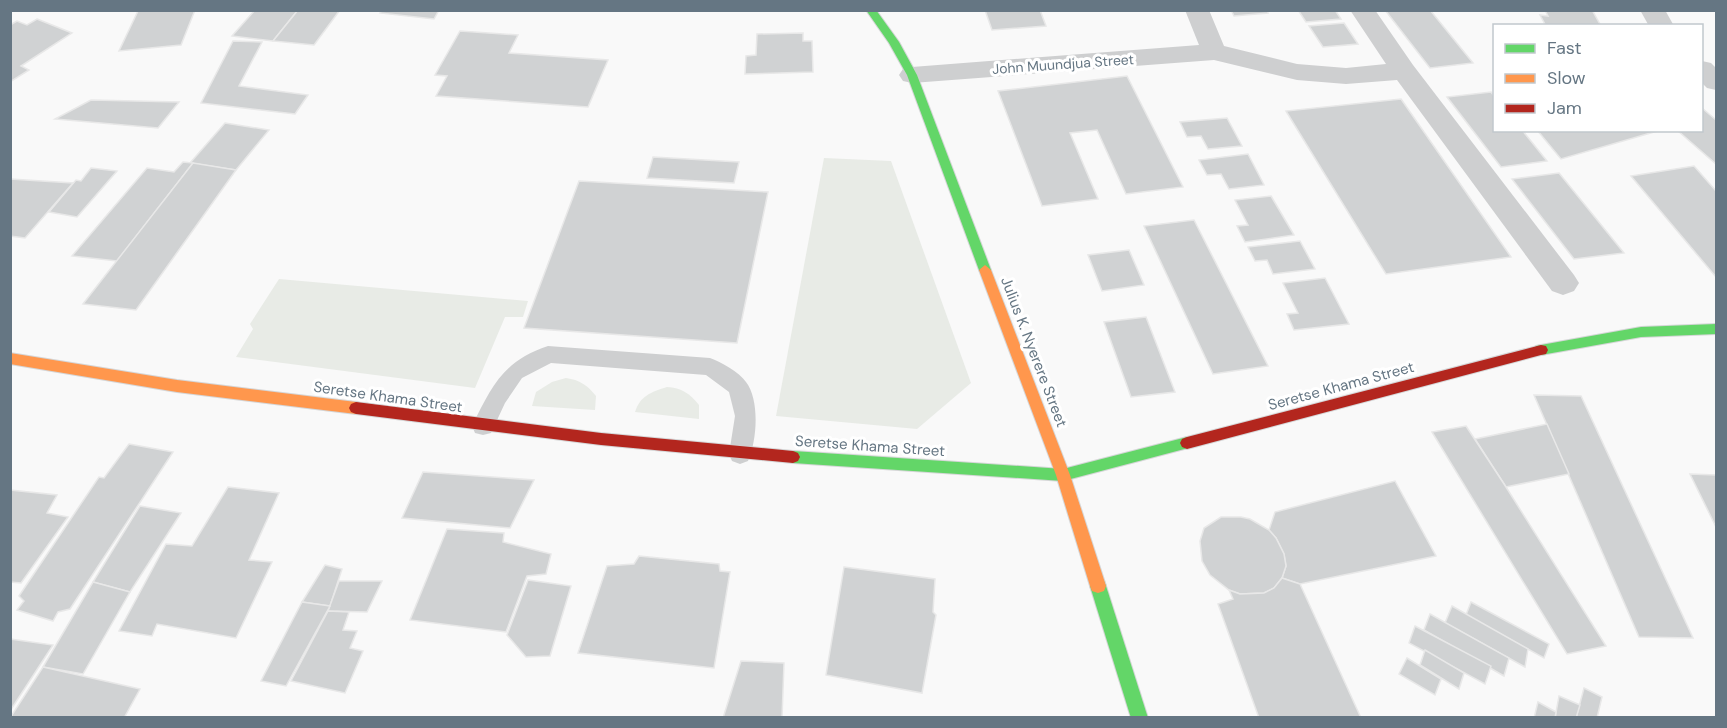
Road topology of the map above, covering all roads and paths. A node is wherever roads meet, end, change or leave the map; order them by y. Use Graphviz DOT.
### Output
graph roads {
  1 [pos="871,10"];
  2 [pos="1197,10"];
  3 [pos="1362,10"];
  4 [pos="1652,10"];
  5 [pos="1661,24"];
  6 [pos="1214,52"];
  7 [pos="1404,71"];
  8 [pos="1703,71"];
  9 [pos="912,75"];
  10 [pos="1716,82"];
  11 [pos="1563,283"];
  12 [pos="1716,329"];
  13 [pos="10,358"];
  14 [pos="483,426"];
  15 [pos="740,454"];
  16 [pos="1063,475"];
  17 [pos="1140,717"];
  1 -- 9 [label="street, Julius K. Nyerere Street"];
  2 -- 6 [label="street"];
  3 -- 7 [label="street"];
  4 -- 5 [label="street"];
  6 -- 7 [label="street, John Muundjua Street"];
  6 -- 9 [label="street, John Muundjua Street"];
  7 -- 11 [label="street"];
  8 -- 10 [label="street"];
  9 -- 16 [label="street, Julius K. Nyerere Street"];
  12 -- 16 [label="street, Seretse Khama Street"];
  13 -- 14 [label="street, Seretse Khama Street"];
  14 -- 15 [label="street, Seretse Khama Street"];
  14 -- 15 [label="lane"];
  15 -- 16 [label="street, Seretse Khama Street"];
  16 -- 17 [label="street, Julius K. Nyerere Street"];
}
